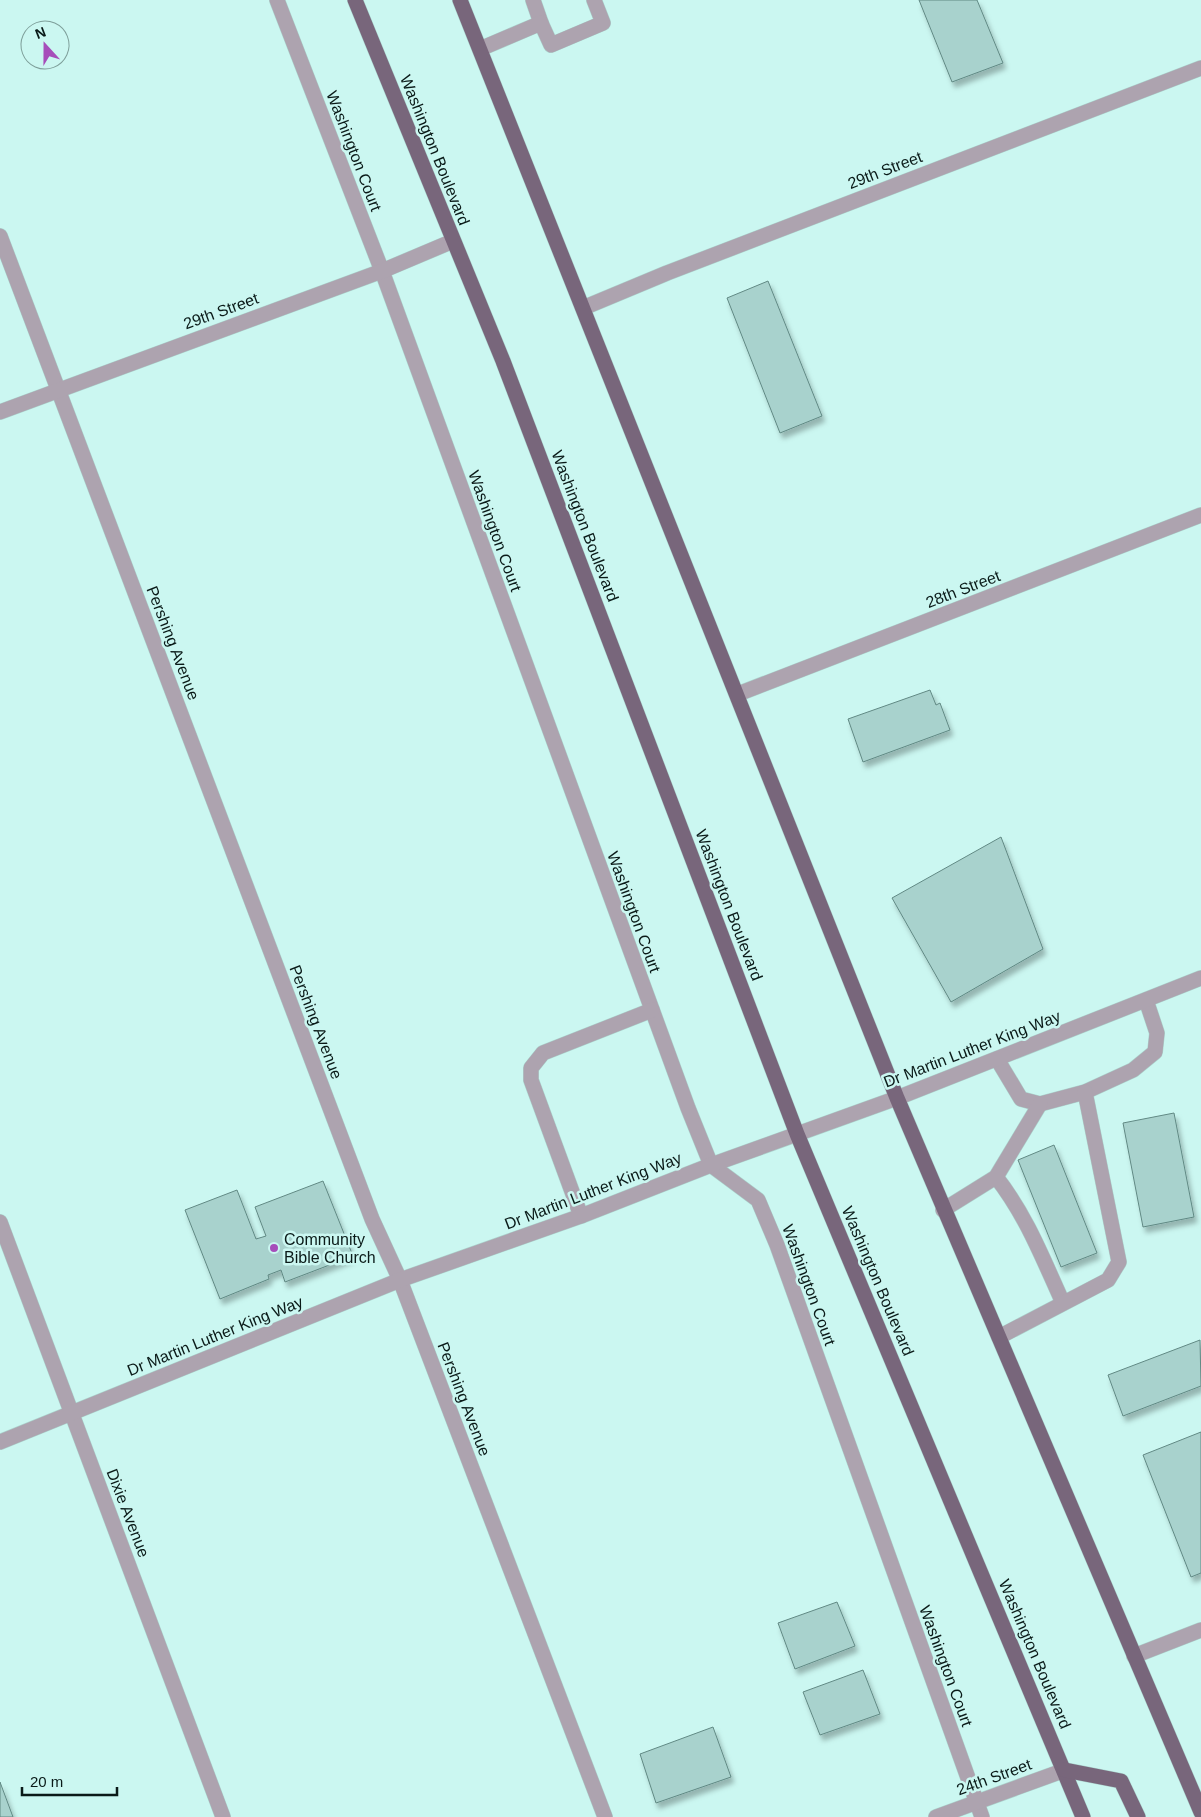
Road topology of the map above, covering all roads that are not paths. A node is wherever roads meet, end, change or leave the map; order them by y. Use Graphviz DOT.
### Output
graph roads {
  1 [pos="277,0"];
  2 [pos="355,0"];
  3 [pos="460,0"];
  4 [pos="532,0"];
  5 [pos="594,0"];
  6 [pos="541,23"];
  7 [pos="480,49"];
  8 [pos="1201,68"];
  9 [pos="0,236"];
  10 [pos="454,241"];
  11 [pos="382,271"];
  12 [pos="583,308"];
  13 [pos="59,390"];
  14 [pos="0,412"];
  15 [pos="1201,515"];
  16 [pos="738,694"];
  17 [pos="1201,978"];
  18 [pos="1146,1000"];
  19 [pos="652,1010"];
  20 [pos="997,1059"];
  21 [pos="1085,1092"];
  22 [pos="897,1098"];
  23 [pos="1040,1104"];
  24 [pos="797,1134"];
  25 [pos="711,1164"];
  26 [pos="996,1177"];
  27 [pos="943,1210"];
  28 [pos="581,1216"];
  29 [pos="0,1222"];
  30 [pos="400,1280"];
  31 [pos="1063,1303"];
  32 [pos="999,1337"];
  33 [pos="71,1412"];
  34 [pos="0,1442"];
  35 [pos="1201,1630"];
  36 [pos="1134,1656"];
  37 [pos="1065,1770"];
  38 [pos="976,1803"];
  39 [pos="1201,1812"];
  40 [pos="223,1817"];
  41 [pos="605,1817"];
  42 [pos="936,1817"];
  43 [pos="982,1817"];
  44 [pos="1083,1817"];
  45 [pos="1138,1817"];
  1 -- 11 [label="street, Washington Court"];
  2 -- 10 [label="main road, Washington Boulevard"];
  3 -- 7 [label="main road"];
  4 -- 6 [label="street"];
  5 -- 6 [label="street"];
  6 -- 7 [label="street"];
  7 -- 12 [label="main road"];
  8 -- 12 [label="street, 29th Street"];
  9 -- 13 [label="street, Pershing Avenue"];
  10 -- 11 [label="street, 29th Street"];
  10 -- 24 [label="main road, Washington Boulevard"];
  11 -- 13 [label="street, 29th Street"];
  11 -- 19 [label="street, Washington Court"];
  12 -- 16 [label="main road"];
  13 -- 14 [label="street, 29th Street"];
  13 -- 30 [label="street, Pershing Avenue"];
  15 -- 16 [label="street, 28th Street"];
  16 -- 22 [label="main road"];
  17 -- 18 [label="street, Dr Martin Luther King Way"];
  18 -- 20 [label="street, Dr Martin Luther King Way"];
  18 -- 21 [label="street"];
  19 -- 25 [label="street, Washington Court"];
  19 -- 28 [label="street"];
  20 -- 22 [label="street, Dr Martin Luther King Way"];
  20 -- 23 [label="street"];
  21 -- 23 [label="street"];
  21 -- 31 [label="street"];
  22 -- 24 [label="street, Dr Martin Luther King Way"];
  22 -- 27 [label="main road"];
  23 -- 26 [label="street"];
  24 -- 25 [label="street, Dr Martin Luther King Way"];
  24 -- 37 [label="main road, Washington Boulevard"];
  25 -- 28 [label="street, Dr Martin Luther King Way"];
  25 -- 38 [label="street, Washington Court"];
  26 -- 27 [label="street"];
  26 -- 31 [label="street"];
  27 -- 32 [label="main road"];
  28 -- 30 [label="street, Dr Martin Luther King Way"];
  29 -- 33 [label="street, Dixie Avenue"];
  30 -- 33 [label="street, Dr Martin Luther King Way"];
  30 -- 41 [label="street, Pershing Avenue"];
  31 -- 32 [label="street"];
  32 -- 36 [label="main road"];
  33 -- 34 [label="street, Dr Martin Luther King Way"];
  33 -- 40 [label="street, Dixie Avenue"];
  35 -- 36 [label="street"];
  36 -- 39 [label="main road"];
  37 -- 38 [label="street, 24th Street"];
  37 -- 44 [label="main road, Washington Boulevard"];
  37 -- 45 [label="main road"];
  38 -- 42 [label="street, 24th Street"];
  38 -- 43 [label="street, Washington Court"];
}
